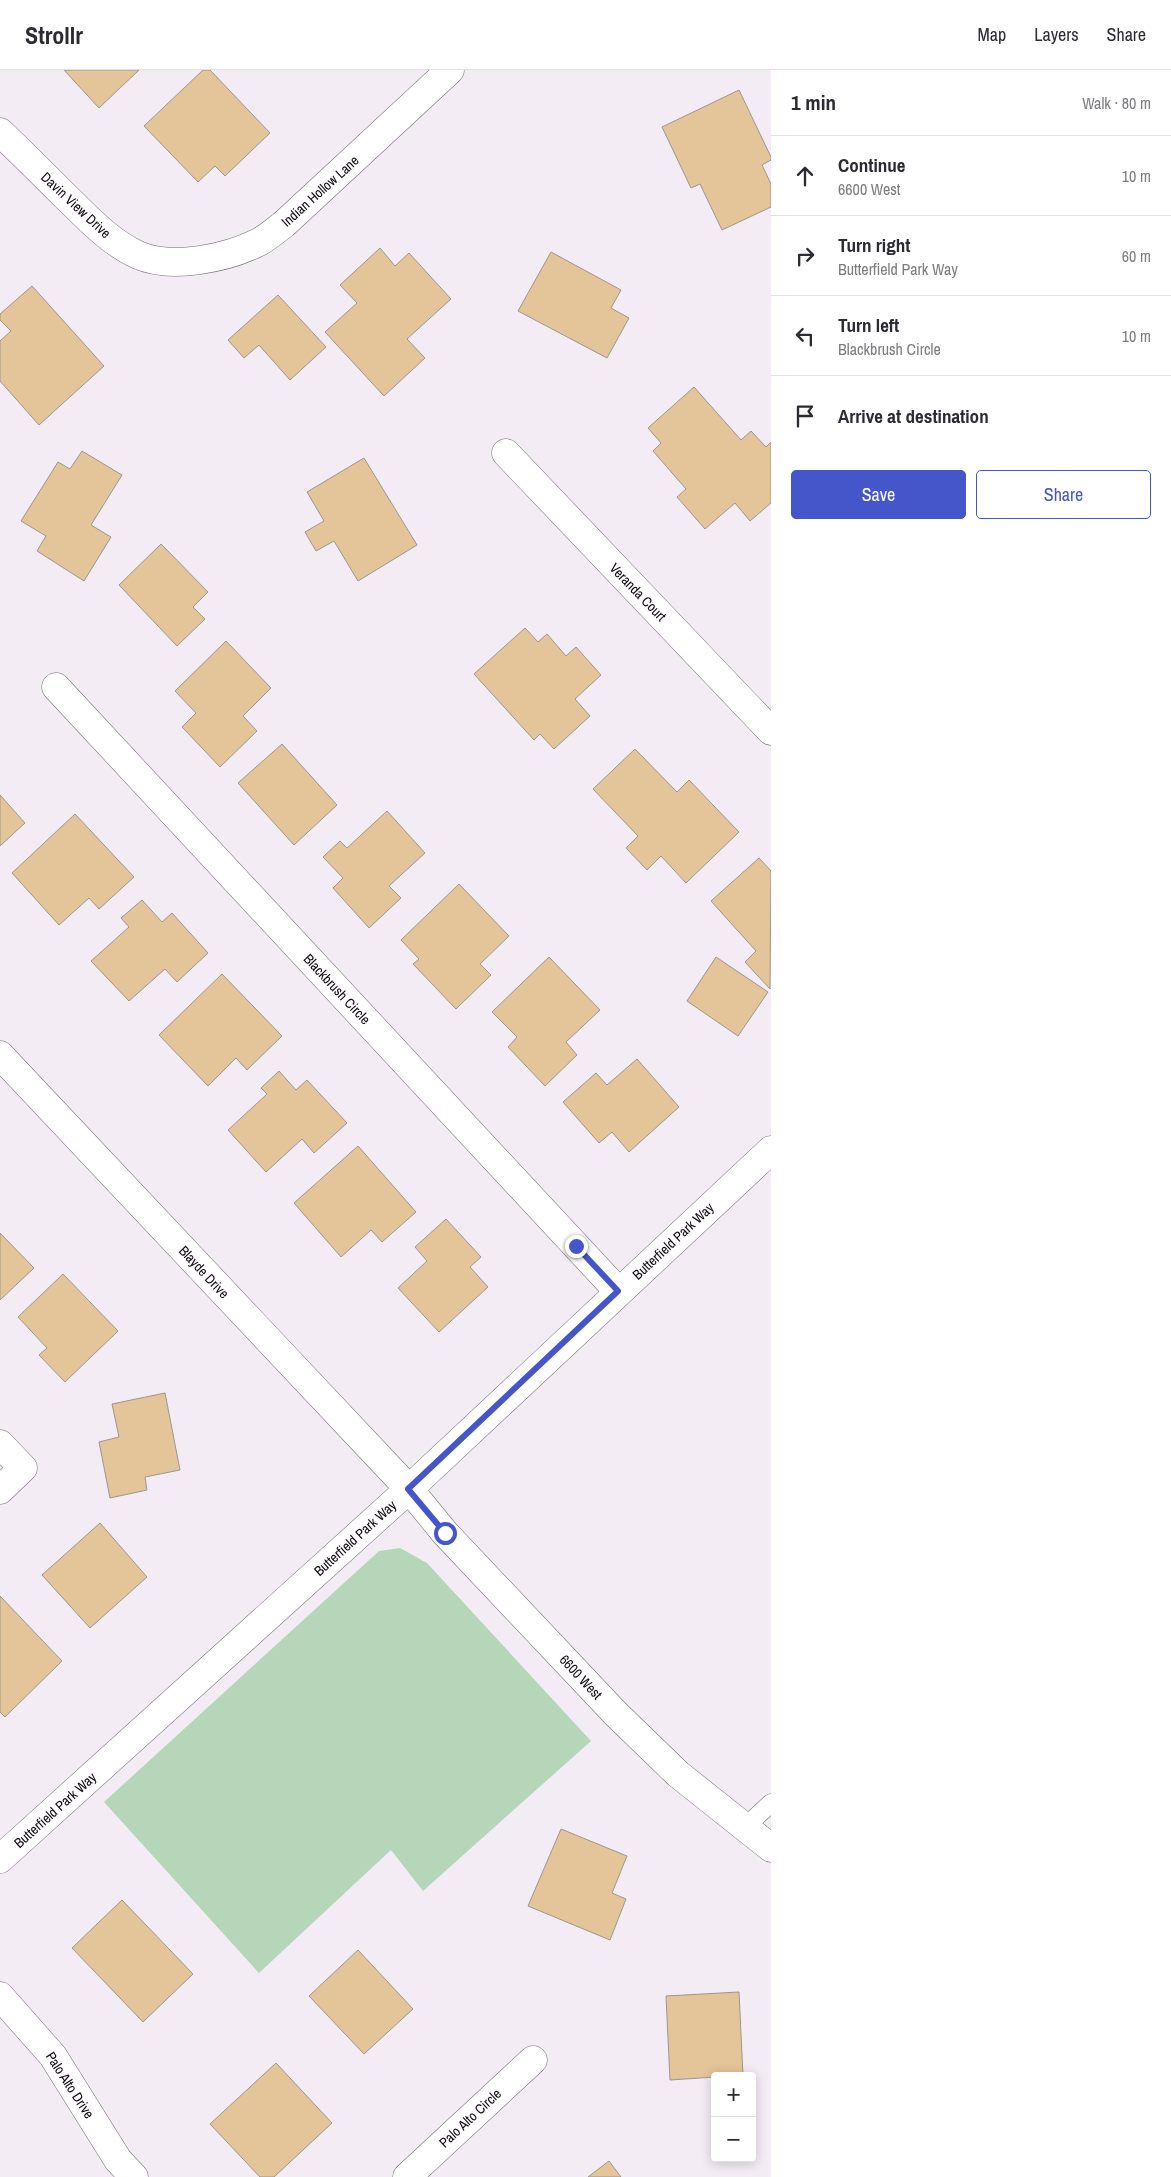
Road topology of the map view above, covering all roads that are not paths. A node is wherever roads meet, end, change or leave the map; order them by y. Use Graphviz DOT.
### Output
graph roads {
  1 [pos="450,70"];
  2 [pos="0,132"];
  3 [pos="164,261"];
  4 [pos="506,453"];
  5 [pos="56,687"];
  6 [pos="771,731"];
  7 [pos="0,1055"];
  8 [pos="771,1150"];
  9 [pos="618,1291"];
  10 [pos="0,1444"];
  11 [pos="408,1489"];
  12 [pos="0,1490"];
  13 [pos="771,1803"];
  14 [pos="744,1828"];
  15 [pos="771,1848"];
  16 [pos="0,1859"];
  17 [pos="0,1996"];
  18 [pos="533,2060"];
  19 [pos="134,2177"];
  20 [pos="407,2177"];
  1 -- 3 [label="street, Indian Hollow Lane"];
  2 -- 3 [label="street, Davin View Drive"];
  4 -- 6 [label="street, Veranda Court"];
  5 -- 9 [label="street, Blackbrush Circle"];
  7 -- 11 [label="street, Blayde Drive"];
  8 -- 9 [label="street, Butterfield Park Way"];
  9 -- 11 [label="street, Butterfield Park Way"];
  10 -- 12 [label="street"];
  11 -- 14 [label="street, 6600 West"];
  11 -- 16 [label="street, Butterfield Park Way"];
  13 -- 14 [label="lane"];
  14 -- 15 [label="street, 6600 West"];
  17 -- 19 [label="street, Palo Alto Drive"];
  18 -- 20 [label="street, Palo Alto Circle"];
}
